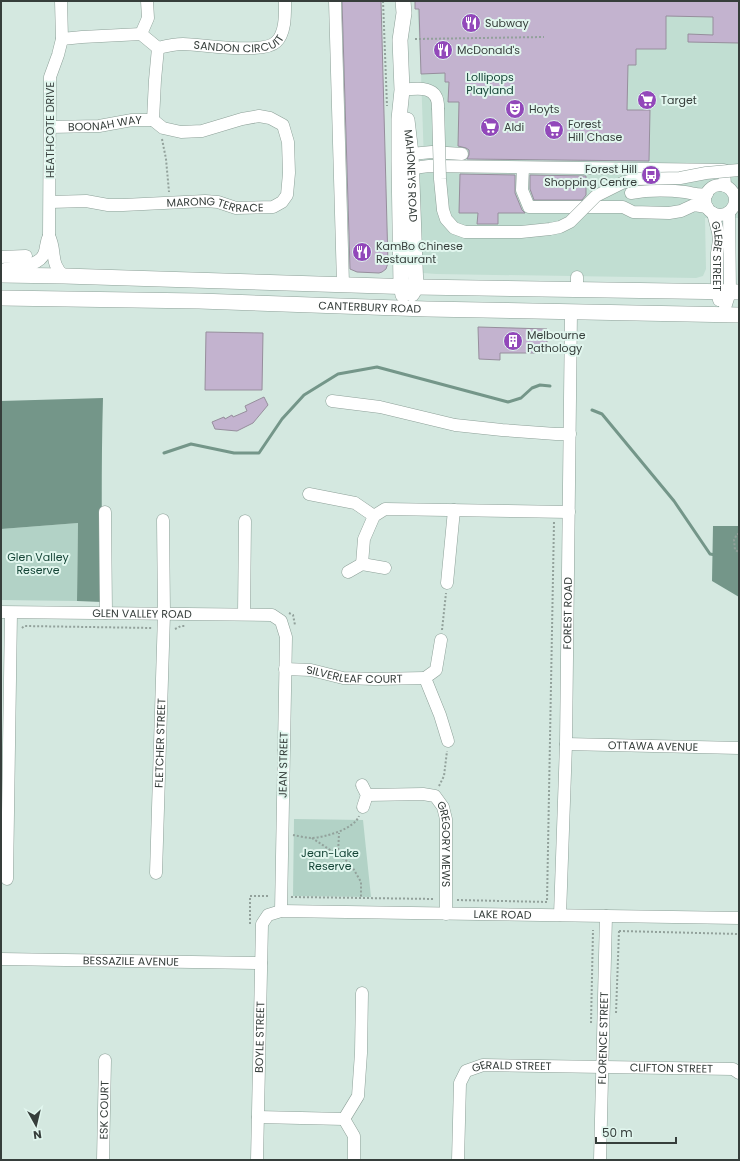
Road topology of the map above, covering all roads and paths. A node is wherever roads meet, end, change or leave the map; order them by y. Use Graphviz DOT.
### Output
graph roads {
  1 [pos="61,1"];
  2 [pos="147,1"];
  3 [pos="285,1"];
  4 [pos="335,1"];
  5 [pos="394,1"];
  6 [pos="403,1"];
  7 [pos="141,34"];
  8 [pos="544,36"];
  9 [pos="415,39"];
  10 [pos="62,40"];
  11 [pos="400,40"];
  12 [pos="158,48"];
  13 [pos="402,90"];
  14 [pos="153,120"];
  15 [pos="50,127"];
  16 [pos="163,128"];
  17 [pos="411,154"];
  18 [pos="462,154"];
  19 [pos="523,168"];
  20 [pos="631,168"];
  21 [pos="403,170"];
  22 [pos="719,170"];
  23 [pos="739,170"];
  24 [pos="731,187"];
  25 [pos="709,191"];
  26 [pos="631,193"];
  27 [pos="50,202"];
  28 [pos="170,203"];
  29 [pos="734,207"];
  30 [pos="628,210"];
  31 [pos="710,210"];
  32 [pos="50,236"];
  33 [pos="26,256"];
  34 [pos="1,257"];
  35 [pos="1,270"];
  36 [pos="1,275"];
  37 [pos="64,276"];
  38 [pos="344,284"];
  39 [pos="401,286"];
  40 [pos="416,287"];
  41 [pos="729,292"];
  42 [pos="1,298"];
  43 [pos="406,308"];
  44 [pos="571,312"];
  45 [pos="723,314"];
  46 [pos="739,315"];
  47 [pos="332,401"];
  48 [pos="570,434"];
  49 [pos="308,494"];
  50 [pos="454,510"];
  51 [pos="105,512"];
  52 [pos="569,512"];
  53 [pos="374,516"];
  54 [pos="554,519"];
  55 [pos="164,520"];
  56 [pos="245,521"];
  57 [pos="739,534"];
  58 [pos="739,552"];
  59 [pos="362,564"];
  60 [pos="385,568"];
  61 [pos="348,572"];
  62 [pos="447,583"];
  63 [pos="6,612"];
  64 [pos="106,613"];
  65 [pos="164,614"];
  66 [pos="244,614"];
  67 [pos="281,621"];
  68 [pos="188,626"];
  69 [pos="156,628"];
  70 [pos="20,630"];
  71 [pos="172,630"];
  72 [pos="442,640"];
  73 [pos="285,670"];
  74 [pos="425,678"];
  75 [pos="448,741"];
  76 [pos="566,744"];
  77 [pos="739,748"];
  78 [pos="435,796"];
  79 [pos="363,807"];
  80 [pos="339,832"];
  81 [pos="293,835"];
  82 [pos="312,838"];
  83 [pos="338,854"];
  84 [pos="156,873"];
  85 [pos="7,879"];
  86 [pos="270,896"];
  87 [pos="291,897"];
  88 [pos="361,898"];
  89 [pos="446,899"];
  90 [pos="281,911"];
  91 [pos="446,914"];
  92 [pos="268,915"];
  93 [pos="560,915"];
  94 [pos="606,916"];
  95 [pos="739,918"];
  96 [pos="250,930"];
  97 [pos="593,930"];
  98 [pos="605,931"];
  99 [pos="619,931"];
  100 [pos="739,934"];
  101 [pos="1,959"];
  102 [pos="261,963"];
  103 [pos="362,993"];
  104 [pos="616,1017"];
  105 [pos="591,1025"];
  106 [pos="105,1060"];
  107 [pos="602,1067"];
  108 [pos="739,1073"];
  109 [pos="258,1117"];
  110 [pos="344,1119"];
  111 [pos="103,1160"];
  112 [pos="257,1160"];
  113 [pos="354,1160"];
  114 [pos="458,1160"];
  115 [pos="600,1160"];
  1 -- 10 [label="street, HEATHCOTE DRIVE"];
  2 -- 7 [label="street"];
  3 -- 12 [label="street, SANDON CIRCUIT"];
  4 -- 38 [label="street"];
  5 -- 11 [label="main road, MAHONEYS ROAD"];
  6 -- 11 [label="main road, MAHONEYS ROAD"];
  7 -- 10 [label="street"];
  7 -- 12 [label="street"];
  8 -- 9 [label="path"];
  10 -- 15 [label="street, HEATHCOTE DRIVE"];
  11 -- 13 [label="main road, MAHONEYS ROAD"];
  12 -- 14 [label="street, BOONAH WAY"];
  13 -- 17 [label="main road, MAHONEYS ROAD"];
  13 -- 21 [label="main road, MAHONEYS ROAD"];
  13 -- 23 [label="street, bridge"];
  14 -- 15 [label="street, BOONAH WAY"];
  14 -- 16 [label="street, MARONG TERRACE"];
  15 -- 27 [label="street, HEATHCOTE DRIVE"];
  16 -- 28 [label="path"];
  16 -- 28 [label="street, MARONG TERRACE"];
  17 -- 18 [label="street"];
  17 -- 21 [label="main road, MAHONEYS ROAD"];
  19 -- 20 [label="street"];
  19 -- 21 [label="street"];
  19 -- 30 [label="street"];
  20 -- 22 [label="street"];
  20 -- 26 [label="street"];
  21 -- 39 [label="main road, MAHONEYS ROAD"];
  21 -- 40 [label="main road, MAHONEYS ROAD"];
  22 -- 24 [label="street"];
  22 -- 25 [label="street"];
  24 -- 25 [label="street"];
  24 -- 29 [label="street"];
  25 -- 26 [label="street"];
  25 -- 31 [label="street"];
  26 -- 30 [label="street"];
  27 -- 28 [label="street, MARONG TERRACE"];
  27 -- 32 [label="street, HEATHCOTE DRIVE"];
  29 -- 31 [label="street"];
  29 -- 41 [label="street, GLEBE STREET"];
  30 -- 31 [label="street"];
  31 -- 41 [label="street, GLEBE STREET"];
  32 -- 35 [label="street, HEATHCOTE DRIVE"];
  32 -- 37 [label="street, HEATHCOTE DRIVE"];
  33 -- 34 [label="street"];
  36 -- 37 [label="main road, CANTERBURY ROAD"];
  37 -- 38 [label="main road, CANTERBURY ROAD"];
  38 -- 39 [label="main road, CANTERBURY ROAD"];
  39 -- 40 [label="main road, CANTERBURY ROAD"];
  39 -- 43 [label="main road, MAHONEYS ROAD"];
  40 -- 41 [label="main road, CANTERBURY ROAD"];
  40 -- 43 [label="main road"];
  41 -- 45 [label="street, GLEBE STREET"];
  42 -- 43 [label="main road, CANTERBURY ROAD"];
  43 -- 44 [label="main road, CANTERBURY ROAD"];
  44 -- 45 [label="main road, CANTERBURY ROAD"];
  44 -- 48 [label="street, FOREST ROAD"];
  45 -- 46 [label="main road, CANTERBURY ROAD"];
  47 -- 48 [label="street"];
  48 -- 52 [label="street, FOREST ROAD"];
  49 -- 53 [label="street"];
  50 -- 52 [label="street"];
  50 -- 53 [label="street"];
  50 -- 62 [label="street"];
  51 -- 64 [label="street"];
  52 -- 76 [label="street, FOREST ROAD"];
  53 -- 59 [label="street"];
  54 -- 89 [label="path"];
  55 -- 65 [label="street, FLETCHER STREET"];
  56 -- 66 [label="street"];
  57 -- 58 [label="path"];
  59 -- 60 [label="street"];
  59 -- 61 [label="street"];
  62 -- 72 [label="path"];
  63 -- 64 [label="street, GLEN VALLEY ROAD"];
  63 -- 85 [label="street"];
  64 -- 65 [label="street, GLEN VALLEY ROAD"];
  65 -- 66 [label="street, GLEN VALLEY ROAD"];
  65 -- 84 [label="street, FLETCHER STREET"];
  66 -- 67 [label="street, GLEN VALLEY ROAD"];
  67 -- 73 [label="street, JEAN STREET"];
  68 -- 71 [label="path"];
  69 -- 70 [label="path"];
  72 -- 74 [label="street"];
  73 -- 74 [label="street, SILVERLEAF COURT"];
  73 -- 90 [label="street, JEAN STREET"];
  74 -- 75 [label="street"];
  75 -- 78 [label="path"];
  76 -- 77 [label="street, OTTAWA AVENUE"];
  76 -- 93 [label="street, FOREST ROAD"];
  78 -- 79 [label="street, GREGORY MEWS"];
  78 -- 89 [label="street, GREGORY MEWS"];
  79 -- 80 [label="path"];
  80 -- 82 [label="path"];
  80 -- 83 [label="path"];
  81 -- 82 [label="path"];
  82 -- 83 [label="path"];
  83 -- 88 [label="path"];
  86 -- 96 [label="path"];
  87 -- 88 [label="path"];
  88 -- 89 [label="path"];
  89 -- 91 [label="street, GREGORY MEWS"];
  90 -- 91 [label="street, LAKE ROAD"];
  90 -- 92 [label="street, LAKE ROAD"];
  91 -- 93 [label="street, LAKE ROAD"];
  92 -- 102 [label="street, BOYLE STREET"];
  93 -- 94 [label="street, LAKE ROAD"];
  94 -- 95 [label="street, LAKE ROAD"];
  94 -- 98 [label="street, FLORENCE STREET"];
  97 -- 105 [label="path"];
  98 -- 99 [label="path"];
  98 -- 107 [label="street, FLORENCE STREET"];
  99 -- 100 [label="path"];
  99 -- 104 [label="path"];
  101 -- 102 [label="street, BESSAZILE AVENUE"];
  102 -- 109 [label="street, BOYLE STREET"];
  103 -- 110 [label="street"];
  106 -- 111 [label="street, ESK COURT"];
  107 -- 108 [label="street, CLIFTON STREET"];
  107 -- 114 [label="street, GERALD STREET"];
  107 -- 115 [label="street, FLORENCE STREET"];
  109 -- 110 [label="street"];
  109 -- 112 [label="street, BOYLE STREET"];
  110 -- 113 [label="street"];
}
